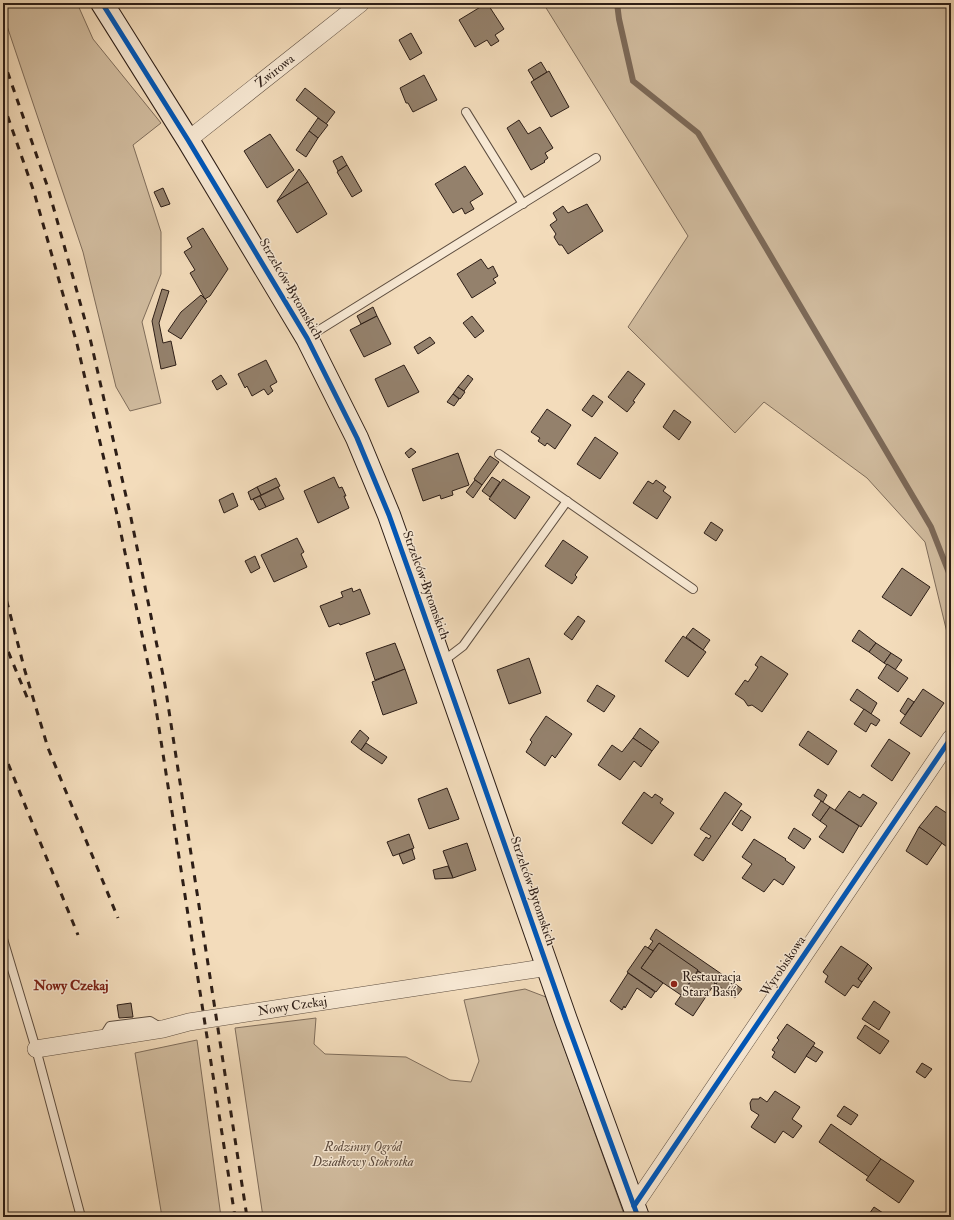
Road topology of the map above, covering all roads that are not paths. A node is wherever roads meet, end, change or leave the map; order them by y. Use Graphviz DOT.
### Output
graph roads {
  1 [pos="102,3"];
  2 [pos="362,3"];
  3 [pos="466,112"];
  4 [pos="188,140"];
  5 [pos="596,158"];
  6 [pos="523,204"];
  7 [pos="307,338"];
  8 [pos="500,454"];
  9 [pos="567,501"];
  10 [pos="692,589"];
  11 [pos="441,663"];
  12 [pos="951,738"];
  13 [pos="3,939"];
  14 [pos="549,967"];
  15 [pos="36,1049"];
  16 [pos="636,1212"];
  17 [pos="81,1217"];
  1 -- 4 [label="street, Strzelców Bytomskich"];
  2 -- 4 [label="street, Żwirowa"];
  3 -- 6 [label="lane"];
  4 -- 7 [label="street, Strzelców Bytomskich"];
  5 -- 6 [label="lane"];
  6 -- 7 [label="lane"];
  7 -- 11 [label="street, Strzelców Bytomskich"];
  8 -- 9 [label="lane"];
  9 -- 10 [label="lane"];
  9 -- 11 [label="lane, Strzelców Bytomskich"];
  11 -- 14 [label="street, Strzelców Bytomskich"];
  12 -- 16 [label="street, Wyrobiskowa"];
  13 -- 15 [label="lane"];
  14 -- 15 [label="street, Nowy Czekaj"];
  14 -- 16 [label="street, Strzelców Bytomskich"];
  15 -- 17 [label="lane"];
}
